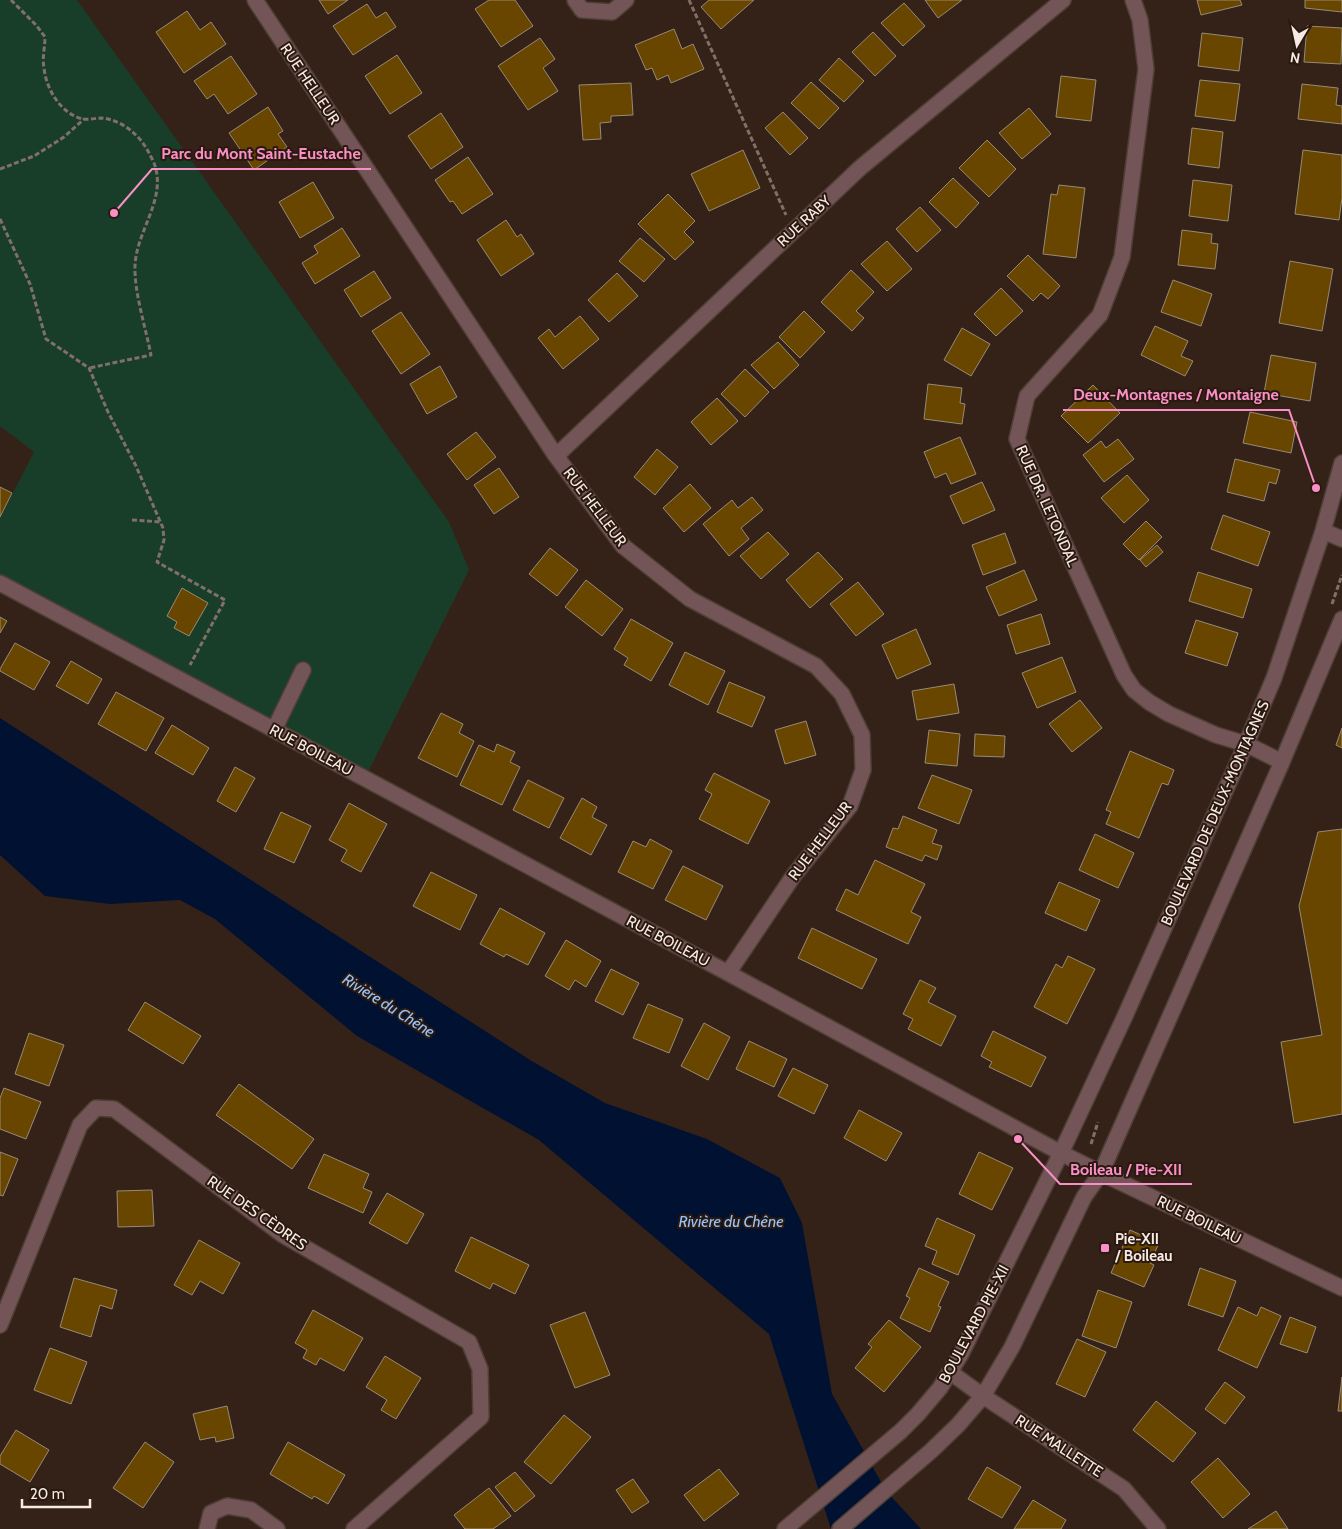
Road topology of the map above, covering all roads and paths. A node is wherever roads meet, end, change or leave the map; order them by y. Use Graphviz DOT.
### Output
graph roads {
  1 [pos="11,0"];
  2 [pos="255,0"];
  3 [pos="575,0"];
  4 [pos="626,0"];
  5 [pos="689,0"];
  6 [pos="1063,0"];
  7 [pos="1133,0"];
  8 [pos="84,119"];
  9 [pos="0,169"];
  10 [pos="0,219"];
  11 [pos="793,231"];
  12 [pos="89,368"];
  13 [pos="556,456"];
  14 [pos="1342,463"];
  15 [pos="132,520"];
  16 [pos="161,522"];
  17 [pos="1324,531"];
  18 [pos="1342,539"];
  19 [pos="0,583"];
  20 [pos="1342,619"];
  21 [pos="303,670"];
  22 [pos="182,681"];
  23 [pos="274,730"];
  24 [pos="1246,744"];
  25 [pos="1282,762"];
  26 [pos="728,972"];
  27 [pos="1061,1153"];
  28 [pos="1101,1173"];
  29 [pos="1342,1288"];
  30 [pos="0,1325"];
  31 [pos="950,1372"];
  32 [pos="983,1396"];
  33 [pos="207,1529"];
  34 [pos="277,1529"];
  35 [pos="354,1529"];
  36 [pos="785,1529"];
  37 [pos="840,1529"];
  38 [pos="1158,1529"];
  1 -- 8 [label="path"];
  2 -- 13 [label="street, RUE HELLEUR"];
  3 -- 4 [label="street"];
  5 -- 11 [label="path"];
  6 -- 11 [label="street, RUE RABY"];
  7 -- 24 [label="street, RUE DR. LETONDAL"];
  8 -- 9 [label="path"];
  8 -- 12 [label="path"];
  10 -- 12 [label="path"];
  11 -- 13 [label="street, RUE RABY"];
  12 -- 16 [label="path"];
  13 -- 26 [label="street, RUE HELLEUR"];
  14 -- 17 [label="street, BOULEVARD DE DEUX-MONTAGNES"];
  15 -- 16 [label="path"];
  16 -- 22 [label="path"];
  17 -- 18 [label="street"];
  17 -- 24 [label="street, BOULEVARD DE DEUX-MONTAGNES"];
  19 -- 22 [label="street, RUE BOILEAU"];
  20 -- 25 [label="street"];
  21 -- 23 [label="street"];
  22 -- 23 [label="street, RUE BOILEAU"];
  23 -- 26 [label="street, RUE BOILEAU"];
  24 -- 25 [label="street, RUE DR. LETONDAL"];
  24 -- 27 [label="street, BOULEVARD DE DEUX-MONTAGNES"];
  25 -- 28 [label="street"];
  26 -- 27 [label="street, RUE BOILEAU"];
  27 -- 28 [label="street, RUE BOILEAU"];
  27 -- 31 [label="street, BOULEVARD PIE-XII"];
  28 -- 29 [label="street, RUE BOILEAU"];
  28 -- 32 [label="street"];
  30 -- 35 [label="street, RUE DES CÈDRES"];
  31 -- 32 [label="street, RUE MALLETTE"];
  31 -- 36 [label="street, BOULEVARD PIE-XII"];
  32 -- 37 [label="street"];
  32 -- 38 [label="street, RUE MALLETTE"];
  33 -- 34 [label="street"];
}
